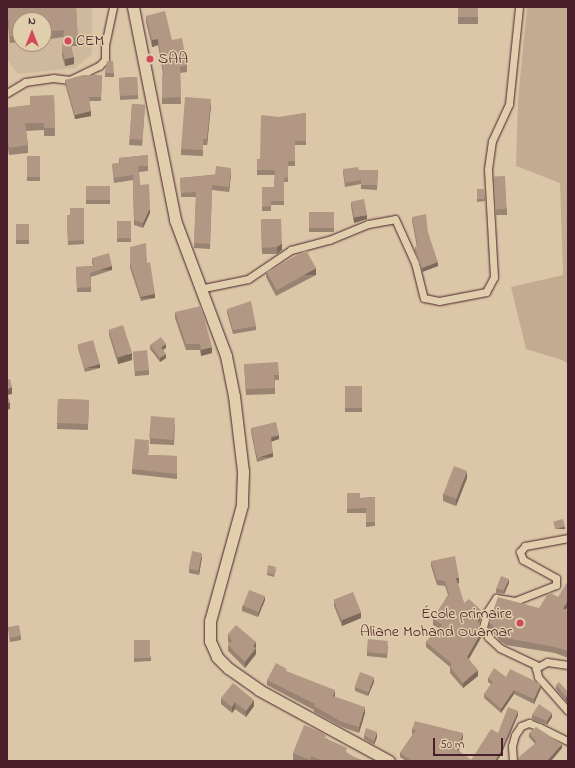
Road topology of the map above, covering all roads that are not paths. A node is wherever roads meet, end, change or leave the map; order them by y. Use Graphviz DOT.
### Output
graph roads {
  1 [pos="113,7"];
  2 [pos="133,7"];
  3 [pos="518,7"];
  4 [pos="7,93"];
  5 [pos="199,289"];
  6 [pos="568,538"];
  7 [pos="568,665"];
  8 [pos="538,666"];
  9 [pos="568,711"];
  10 [pos="568,741"];
  11 [pos="389,761"];
  12 [pos="513,761"];
  1 -- 4 [label="street"];
  2 -- 5 [label="main road"];
  3 -- 5 [label="street"];
  5 -- 11 [label="main road"];
  6 -- 8 [label="street"];
  7 -- 8 [label="street"];
  8 -- 9 [label="street"];
  10 -- 12 [label="street"];
}
